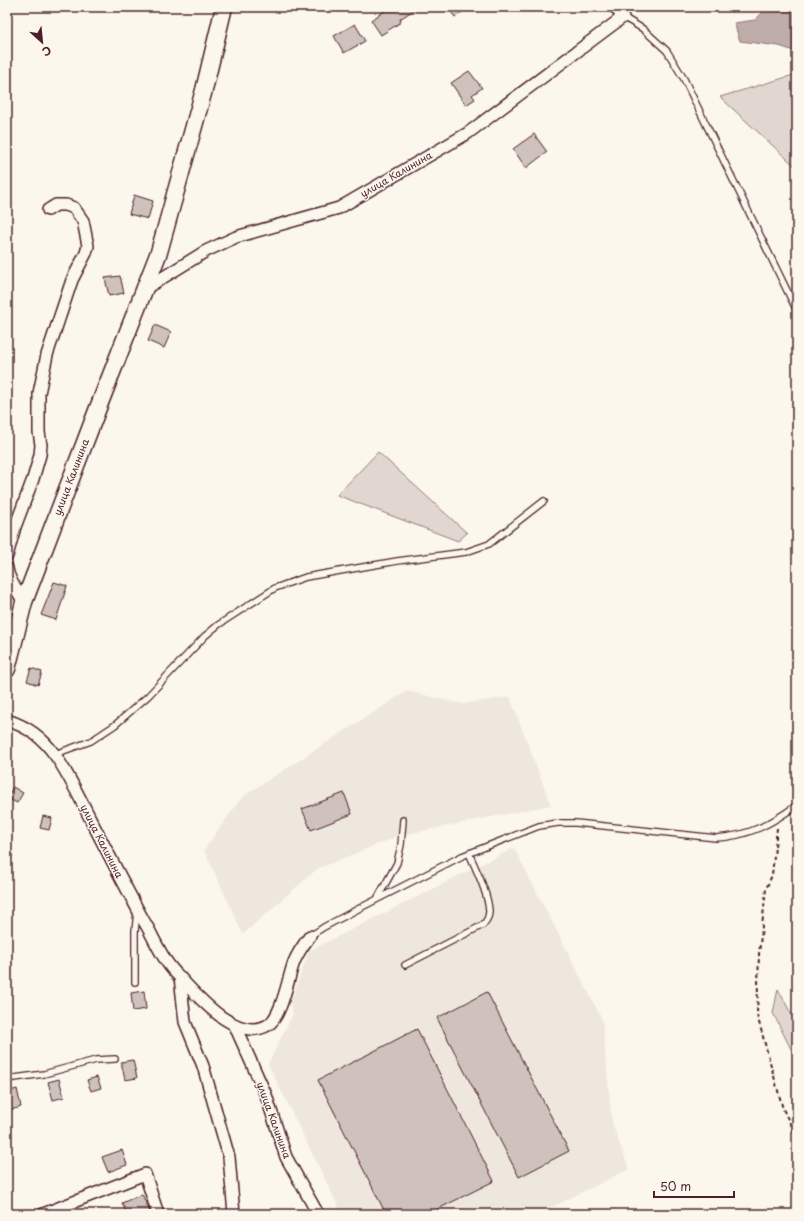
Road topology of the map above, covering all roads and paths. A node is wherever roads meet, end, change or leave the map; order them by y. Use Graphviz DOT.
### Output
graph roads {
  1 [pos="224,7"];
  2 [pos="615,7"];
  3 [pos="623,17"];
  4 [pos="48,210"];
  5 [pos="146,288"];
  6 [pos="797,311"];
  7 [pos="544,501"];
  8 [pos="7,556"];
  9 [pos="7,568"];
  10 [pos="24,602"];
  11 [pos="7,670"];
  12 [pos="7,720"];
  13 [pos="54,754"];
  14 [pos="797,804"];
  15 [pos="778,819"];
  16 [pos="403,820"];
  17 [pos="469,853"];
  18 [pos="377,899"];
  19 [pos="137,908"];
  20 [pos="310,936"];
  21 [pos="405,965"];
  22 [pos="180,977"];
  23 [pos="135,982"];
  24 [pos="234,1024"];
  25 [pos="115,1059"];
  26 [pos="7,1079"];
  27 [pos="797,1138"];
  28 [pos="43,1214"];
  29 [pos="158,1214"];
  30 [pos="234,1214"];
  31 [pos="318,1214"];
  1 -- 5 [label="street, улица Калинина"];
  2 -- 3 [label="street"];
  3 -- 5 [label="street, улица Калинина"];
  3 -- 6 [label="lane"];
  4 -- 8 [label="street"];
  5 -- 10 [label="street, улица Калинина"];
  7 -- 13 [label="lane"];
  9 -- 10 [label="street"];
  10 -- 11 [label="street, улица Калинина"];
  12 -- 13 [label="street, улица Калинина"];
  13 -- 19 [label="street, улица Калинина"];
  14 -- 15 [label="lane"];
  15 -- 17 [label="lane"];
  15 -- 27 [label="path"];
  16 -- 18 [label="lane"];
  17 -- 18 [label="lane"];
  17 -- 21 [label="lane"];
  18 -- 20 [label="lane"];
  19 -- 22 [label="street, улица Калинина"];
  19 -- 23 [label="lane"];
  20 -- 24 [label="street, улица Калинина"];
  22 -- 24 [label="street, улица Калинина"];
  22 -- 30 [label="street"];
  24 -- 31 [label="street, улица Калинина"];
  25 -- 26 [label="lane"];
  28 -- 29 [label="street"];
}
